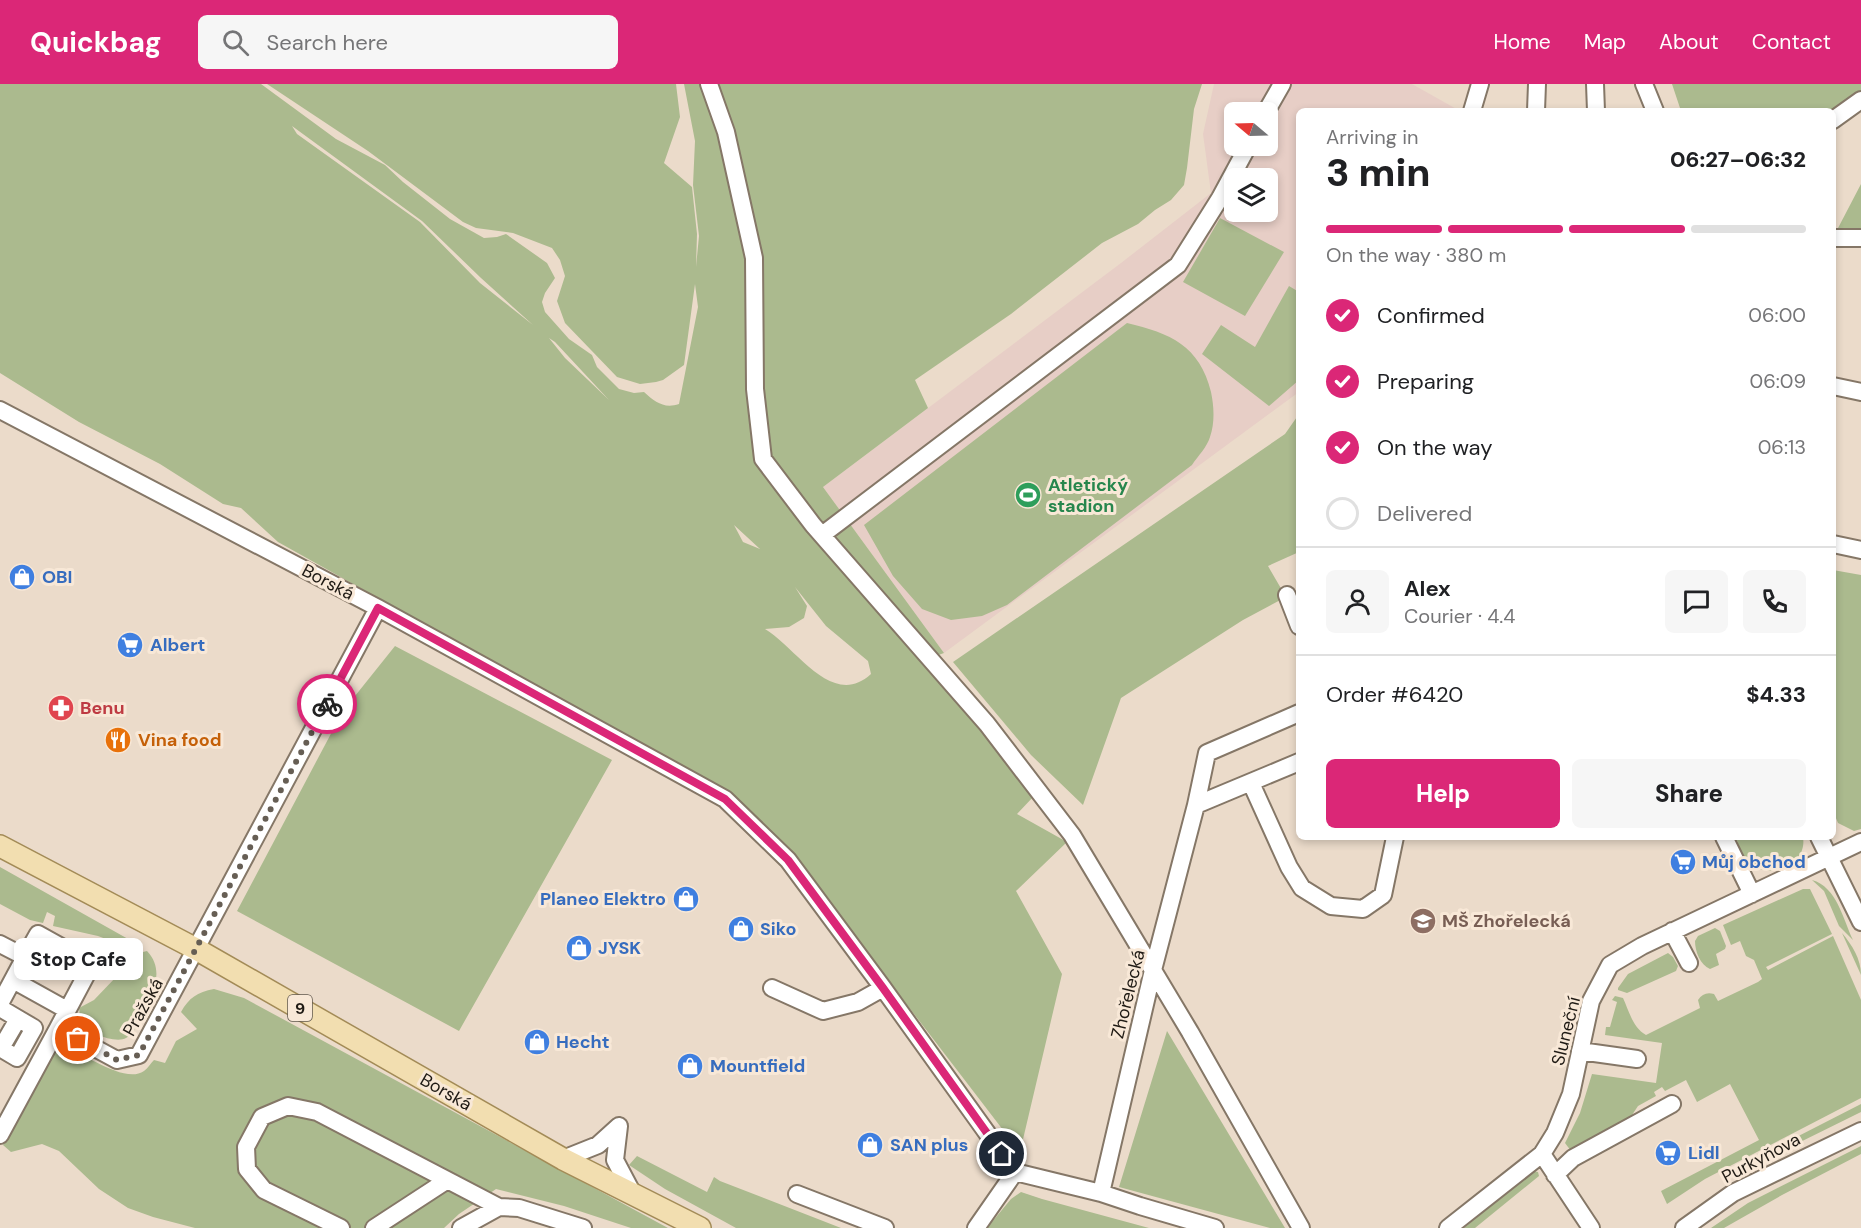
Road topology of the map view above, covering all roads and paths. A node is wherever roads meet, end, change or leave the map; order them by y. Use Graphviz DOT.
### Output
graph roads {
  1 [pos="710,84"];
  2 [pos="1282,84"];
  3 [pos="1480,84"];
  4 [pos="1537,84"];
  5 [pos="1595,84"];
  6 [pos="1644,84"];
  7 [pos="1861,100"];
  8 [pos="1272,102"];
  9 [pos="1473,108"];
  10 [pos="1536,108"];
  11 [pos="1596,108"];
  12 [pos="1654,108"];
  13 [pos="1836,118"];
  14 [pos="1243,156"];
  15 [pos="1836,238"];
  16 [pos="1861,238"];
  17 [pos="1861,378"];
  18 [pos="1836,387"];
  19 [pos="1861,392"];
  20 [pos="0,410"];
  21 [pos="822,535"];
  22 [pos="1836,545"];
  23 [pos="1861,550"];
  24 [pos="1287,595"];
  25 [pos="378,608"];
  26 [pos="1296,618"];
  27 [pos="1296,714"];
  28 [pos="1296,763"];
  29 [pos="1251,783"];
  30 [pos="1196,805"];
  31 [pos="1394,840"];
  32 [pos="1725,840"];
  33 [pos="1820,840"];
  34 [pos="1861,842"];
  35 [pos="0,846"];
  36 [pos="1828,857"];
  37 [pos="1752,894"];
  38 [pos="1861,922"];
  39 [pos="1672,931"];
  40 [pos="0,944"];
  41 [pos="196,949"];
  42 [pos="25,957"];
  43 [pos="1689,963"];
  44 [pos="1153,970"];
  45 [pos="13,980"];
  46 [pos="772,988"];
  47 [pos="883,988"];
  48 [pos="1,1004"];
  49 [pos="67,1010"];
  50 [pos="18,1019"];
  51 [pos="55,1034"];
  52 [pos="25,1044"];
  53 [pos="0,1048"];
  54 [pos="1580,1051"];
  55 [pos="1637,1059"];
  56 [pos="38,1067"];
  57 [pos="1672,1104"];
  58 [pos="2,1128"];
  59 [pos="1861,1131"];
  60 [pos="1542,1154"];
  61 [pos="563,1159"];
  62 [pos="1015,1172"];
  63 [pos="1555,1175"];
  64 [pos="446,1181"];
  65 [pos="1101,1193"];
  66 [pos="797,1194"];
  67 [pos="634,1196"];
  68 [pos="499,1207"];
  69 [pos="341,1228"];
  70 [pos="374,1228"];
  71 [pos="461,1228"];
  72 [pos="583,1228"];
  73 [pos="700,1228"];
  74 [pos="885,1228"];
  75 [pos="976,1228"];
  76 [pos="1215,1228"];
  77 [pos="1301,1228"];
  78 [pos="1448,1228"];
  79 [pos="1591,1228"];
  80 [pos="1684,1228"];
  1 -- 21 [label="street"];
  2 -- 8 [label="street"];
  3 -- 9 [label="street"];
  4 -- 10 [label="street"];
  5 -- 11 [label="street"];
  6 -- 12 [label="street"];
  7 -- 13 [label="street"];
  14 -- 21 [label="street"];
  15 -- 16 [label="street"];
  17 -- 18 [label="street"];
  18 -- 19 [label="street"];
  20 -- 25 [label="street, Borská"];
  21 -- 44 [label="street"];
  22 -- 23 [label="street"];
  24 -- 26 [label="street"];
  25 -- 41 [label="street"];
  25 -- 47 [label="street, Borská"];
  27 -- 30 [label="street, Zhořelecká"];
  28 -- 29 [label="street"];
  29 -- 30 [label="street"];
  29 -- 31 [label="street"];
  30 -- 44 [label="street, Zhořelecká"];
  32 -- 37 [label="street"];
  33 -- 36 [label="street"];
  34 -- 36 [label="street, Sluneční"];
  35 -- 41 [label="main road, Borská / 9"];
  36 -- 37 [label="street, Sluneční"];
  36 -- 38 [label="street"];
  37 -- 39 [label="street, Sluneční"];
  39 -- 43 [label="street"];
  39 -- 54 [label="street, Sluneční"];
  40 -- 42 [label="street"];
  41 -- 51 [label="street, Pražská"];
  41 -- 61 [label="main road, Borská / 9"];
  42 -- 45 [label="street"];
  42 -- 49 [label="street"];
  44 -- 65 [label="street, Zhořelecká"];
  44 -- 77 [label="street"];
  45 -- 48 [label="street"];
  45 -- 49 [label="street"];
  46 -- 47 [label="street"];
  47 -- 62 [label="street, Borská"];
  48 -- 50 [label="street"];
  49 -- 51 [label="street"];
  50 -- 52 [label="street"];
  50 -- 53 [label="street"];
  51 -- 52 [label="street, Pražská"];
  51 -- 56 [label="street"];
  52 -- 53 [label="street, Pražská"];
  52 -- 56 [label="street"];
  54 -- 55 [label="street"];
  54 -- 60 [label="street, Sluneční"];
  56 -- 58 [label="street"];
  57 -- 63 [label="street"];
  59 -- 80 [label="street, Purkyňova"];
  60 -- 63 [label="street"];
  60 -- 78 [label="street, Sluneční"];
  61 -- 67 [label="main road, Borská / 9"];
  61 -- 67 [label="street"];
  62 -- 65 [label="street"];
  62 -- 75 [label="street"];
  63 -- 79 [label="street"];
  64 -- 68 [label="street"];
  64 -- 69 [label="street"];
  64 -- 70 [label="street"];
  65 -- 76 [label="street"];
  66 -- 74 [label="street"];
  67 -- 73 [label="main road, Borská / 9"];
  68 -- 71 [label="street"];
  68 -- 72 [label="street"];
}
